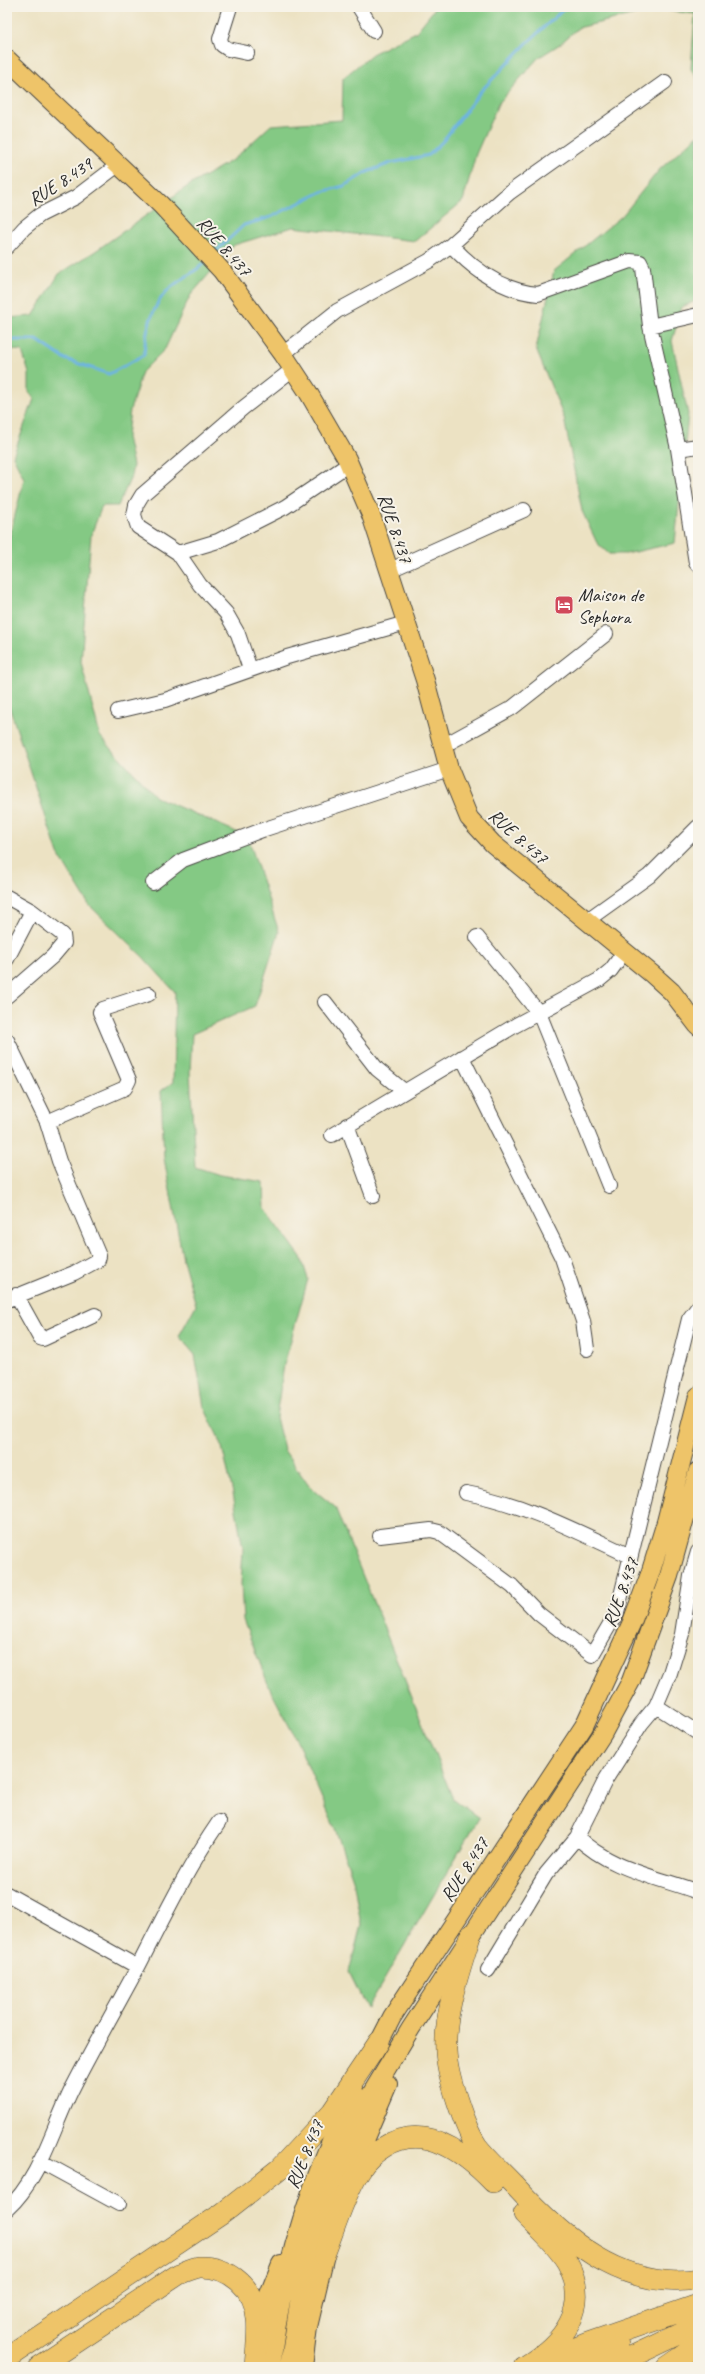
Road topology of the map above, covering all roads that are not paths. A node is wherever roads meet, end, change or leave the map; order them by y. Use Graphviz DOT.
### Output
graph roads {
  1 [pos="230,7"];
  2 [pos="359,7"];
  3 [pos="374,31"];
  4 [pos="247,53"];
  5 [pos="7,59"];
  6 [pos="665,82"];
  7 [pos="118,165"];
  8 [pos="451,245"];
  9 [pos="7,247"];
  10 [pos="698,315"];
  11 [pos="650,326"];
  12 [pos="283,354"];
  13 [pos="293,369"];
  14 [pos="698,446"];
  15 [pos="678,449"];
  16 [pos="349,464"];
  17 [pos="524,510"];
  18 [pos="178,553"];
  19 [pos="696,563"];
  20 [pos="388,571"];
  21 [pos="406,623"];
  22 [pos="606,634"];
  23 [pos="250,669"];
  24 [pos="118,711"];
  25 [pos="443,746"];
  26 [pos="449,769"];
  27 [pos="698,828"];
  28 [pos="154,883"];
  29 [pos="7,897"];
  30 [pos="32,911"];
  31 [pos="586,922"];
  32 [pos="477,937"];
  33 [pos="624,952"];
  34 [pos="7,959"];
  35 [pos="149,994"];
  36 [pos="7,996"];
  37 [pos="325,1002"];
  38 [pos="539,1013"];
  39 [pos="698,1026"];
  40 [pos="7,1040"];
  41 [pos="462,1057"];
  42 [pos="404,1091"];
  43 [pos="47,1122"];
  44 [pos="347,1125"];
  45 [pos="332,1135"];
  46 [pos="609,1186"];
  47 [pos="373,1196"];
  48 [pos="12,1298"];
  49 [pos="698,1307"];
  50 [pos="95,1315"];
  51 [pos="587,1349"];
  52 [pos="698,1396"];
  53 [pos="698,1471"];
  54 [pos="466,1493"];
  55 [pos="380,1536"];
  56 [pos="698,1552"];
  57 [pos="630,1556"];
  58 [pos="693,1606"];
  59 [pos="656,1706"];
  60 [pos="698,1733"];
  61 [pos="219,1822"];
  62 [pos="577,1837"];
  63 [pos="698,1892"];
  64 [pos="7,1894"];
  65 [pos="470,1936"];
  66 [pos="138,1967"];
  67 [pos="488,1970"];
  68 [pos="411,2028"];
  69 [pos="379,2042"];
  70 [pos="40,2161"];
  71 [pos="119,2204"];
  72 [pos="304,2208"];
  73 [pos="7,2209"];
  74 [pos="324,2255"];
  75 [pos="698,2279"];
  76 [pos="698,2305"];
  77 [pos="698,2326"];
  78 [pos="698,2346"];
  79 [pos="7,2358"];
  80 [pos="39,2367"];
  81 [pos="256,2367"];
  82 [pos="271,2367"];
  83 [pos="289,2367"];
  84 [pos="303,2367"];
  85 [pos="524,2367"];
  86 [pos="531,2367"];
  87 [pos="571,2367"];
  88 [pos="610,2367"];
  89 [pos="629,2367"];
  90 [pos="667,2367"];
  1 -- 4 [label="street"];
  2 -- 3 [label="street"];
  5 -- 7 [label="main road, RUE 8.437"];
  6 -- 8 [label="street"];
  7 -- 9 [label="street, RUE 8.439"];
  7 -- 12 [label="main road, RUE 8.437"];
  8 -- 11 [label="street"];
  8 -- 12 [label="street"];
  10 -- 11 [label="street"];
  11 -- 15 [label="street"];
  12 -- 13 [label="main road, RUE 8.437"];
  13 -- 16 [label="main road, RUE 8.437"];
  13 -- 18 [label="street"];
  14 -- 15 [label="street"];
  15 -- 19 [label="street"];
  16 -- 18 [label="street"];
  16 -- 20 [label="main road, RUE 8.437"];
  17 -- 20 [label="street"];
  18 -- 23 [label="street"];
  20 -- 21 [label="main road, RUE 8.437"];
  21 -- 23 [label="street"];
  21 -- 25 [label="main road, RUE 8.437"];
  22 -- 25 [label="street"];
  23 -- 24 [label="street"];
  25 -- 26 [label="main road, RUE 8.437"];
  26 -- 28 [label="street"];
  26 -- 31 [label="main road, RUE 8.437"];
  27 -- 31 [label="street"];
  29 -- 30 [label="street"];
  30 -- 34 [label="street"];
  30 -- 36 [label="street"];
  31 -- 33 [label="main road, RUE 8.437"];
  32 -- 38 [label="street"];
  33 -- 38 [label="street"];
  33 -- 39 [label="main road, RUE 8.437"];
  35 -- 43 [label="street"];
  37 -- 42 [label="street"];
  38 -- 41 [label="street"];
  38 -- 46 [label="street"];
  40 -- 43 [label="street"];
  41 -- 42 [label="street"];
  41 -- 51 [label="street"];
  42 -- 44 [label="street"];
  43 -- 48 [label="street"];
  44 -- 45 [label="street"];
  44 -- 47 [label="street"];
  48 -- 50 [label="street"];
  49 -- 57 [label="street"];
  52 -- 69 [label="main road, RUE 8.437"];
  53 -- 65 [label="main road, RUE 8.437"];
  54 -- 57 [label="street"];
  55 -- 57 [label="street"];
  56 -- 58 [label="street"];
  58 -- 59 [label="street"];
  59 -- 60 [label="street"];
  59 -- 62 [label="street"];
  61 -- 66 [label="street"];
  62 -- 63 [label="street"];
  62 -- 67 [label="street"];
  64 -- 66 [label="street"];
  65 -- 68 [label="main road, RUE 8.437"];
  65 -- 75 [label="highway"];
  66 -- 70 [label="street"];
  68 -- 74 [label="main road"];
  68 -- 83 [label="main road, RUE 8.437"];
  69 -- 72 [label="main road, RUE 8.437"];
  69 -- 79 [label="highway"];
  70 -- 71 [label="street"];
  70 -- 73 [label="street"];
  72 -- 81 [label="main road"];
  72 -- 82 [label="main road, RUE 8.437"];
  74 -- 84 [label="main road"];
  74 -- 85 [label="highway"];
  76 -- 86 [label="highway"];
  76 -- 87 [label="highway"];
  77 -- 88 [label="highway"];
  77 -- 89 [label="highway"];
  78 -- 90 [label="highway"];
  80 -- 81 [label="highway"];
}
